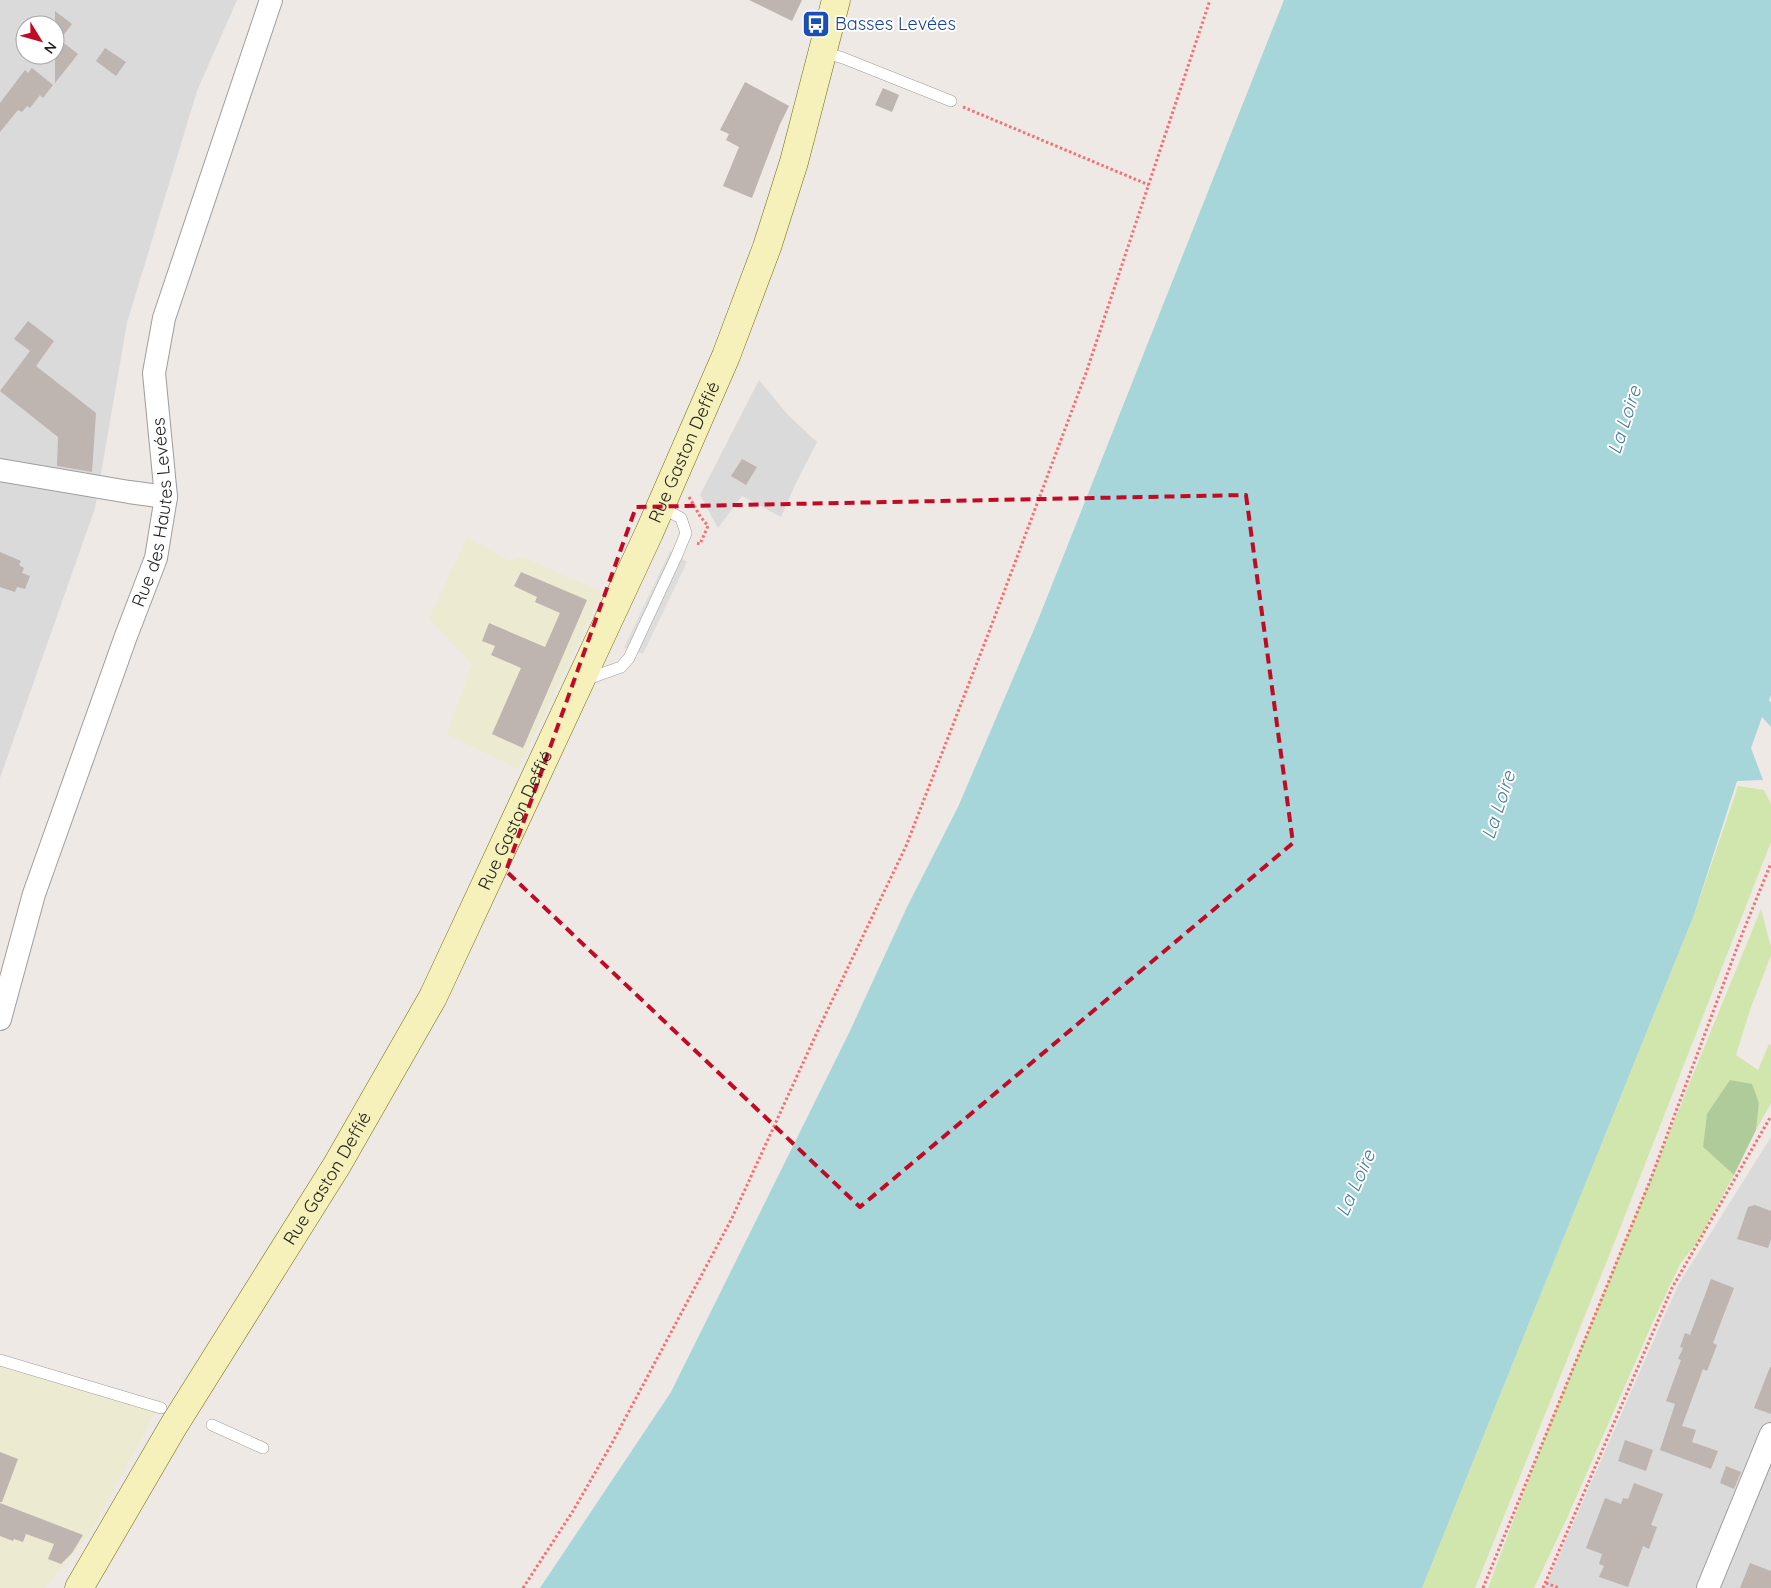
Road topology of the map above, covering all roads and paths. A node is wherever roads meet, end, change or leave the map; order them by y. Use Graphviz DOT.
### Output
graph roads {
  1 [pos="271,0"];
  2 [pos="836,0"];
  3 [pos="1210,0"];
  4 [pos="823,52"];
  5 [pos="951,102"];
  6 [pos="1149,185"];
  7 [pos="0,470"];
  8 [pos="686,492"];
  9 [pos="166,496"];
  10 [pos="690,544"];
  11 [pos="1771,863"];
  12 [pos="0,1019"];
  13 [pos="1771,1116"];
  14 [pos="0,1360"];
  15 [pos="161,1408"];
  16 [pos="212,1425"];
  17 [pos="1771,1434"];
  18 [pos="264,1448"];
  19 [pos="1546,1583"];
  20 [pos="79,1588"];
  21 [pos="523,1588"];
  22 [pos="1483,1588"];
  23 [pos="1543,1588"];
  24 [pos="1559,1588"];
  25 [pos="1708,1588"];
  1 -- 9 [label="street, Rue des Hautes Levées"];
  2 -- 4 [label="main road, Rue Gaston Deffié"];
  3 -- 6 [label="path"];
  4 -- 5 [label="lane"];
  4 -- 20 [label="main road, Rue Gaston Deffié"];
  5 -- 6 [label="path"];
  6 -- 21 [label="path"];
  7 -- 9 [label="street"];
  8 -- 10 [label="path"];
  9 -- 12 [label="street, Rue des Hautes Levées"];
  11 -- 22 [label="path"];
  13 -- 19 [label="path"];
  14 -- 15 [label="lane"];
  16 -- 18 [label="lane"];
  17 -- 25 [label="street"];
  19 -- 23 [label="path"];
  19 -- 24 [label="path"];
}
